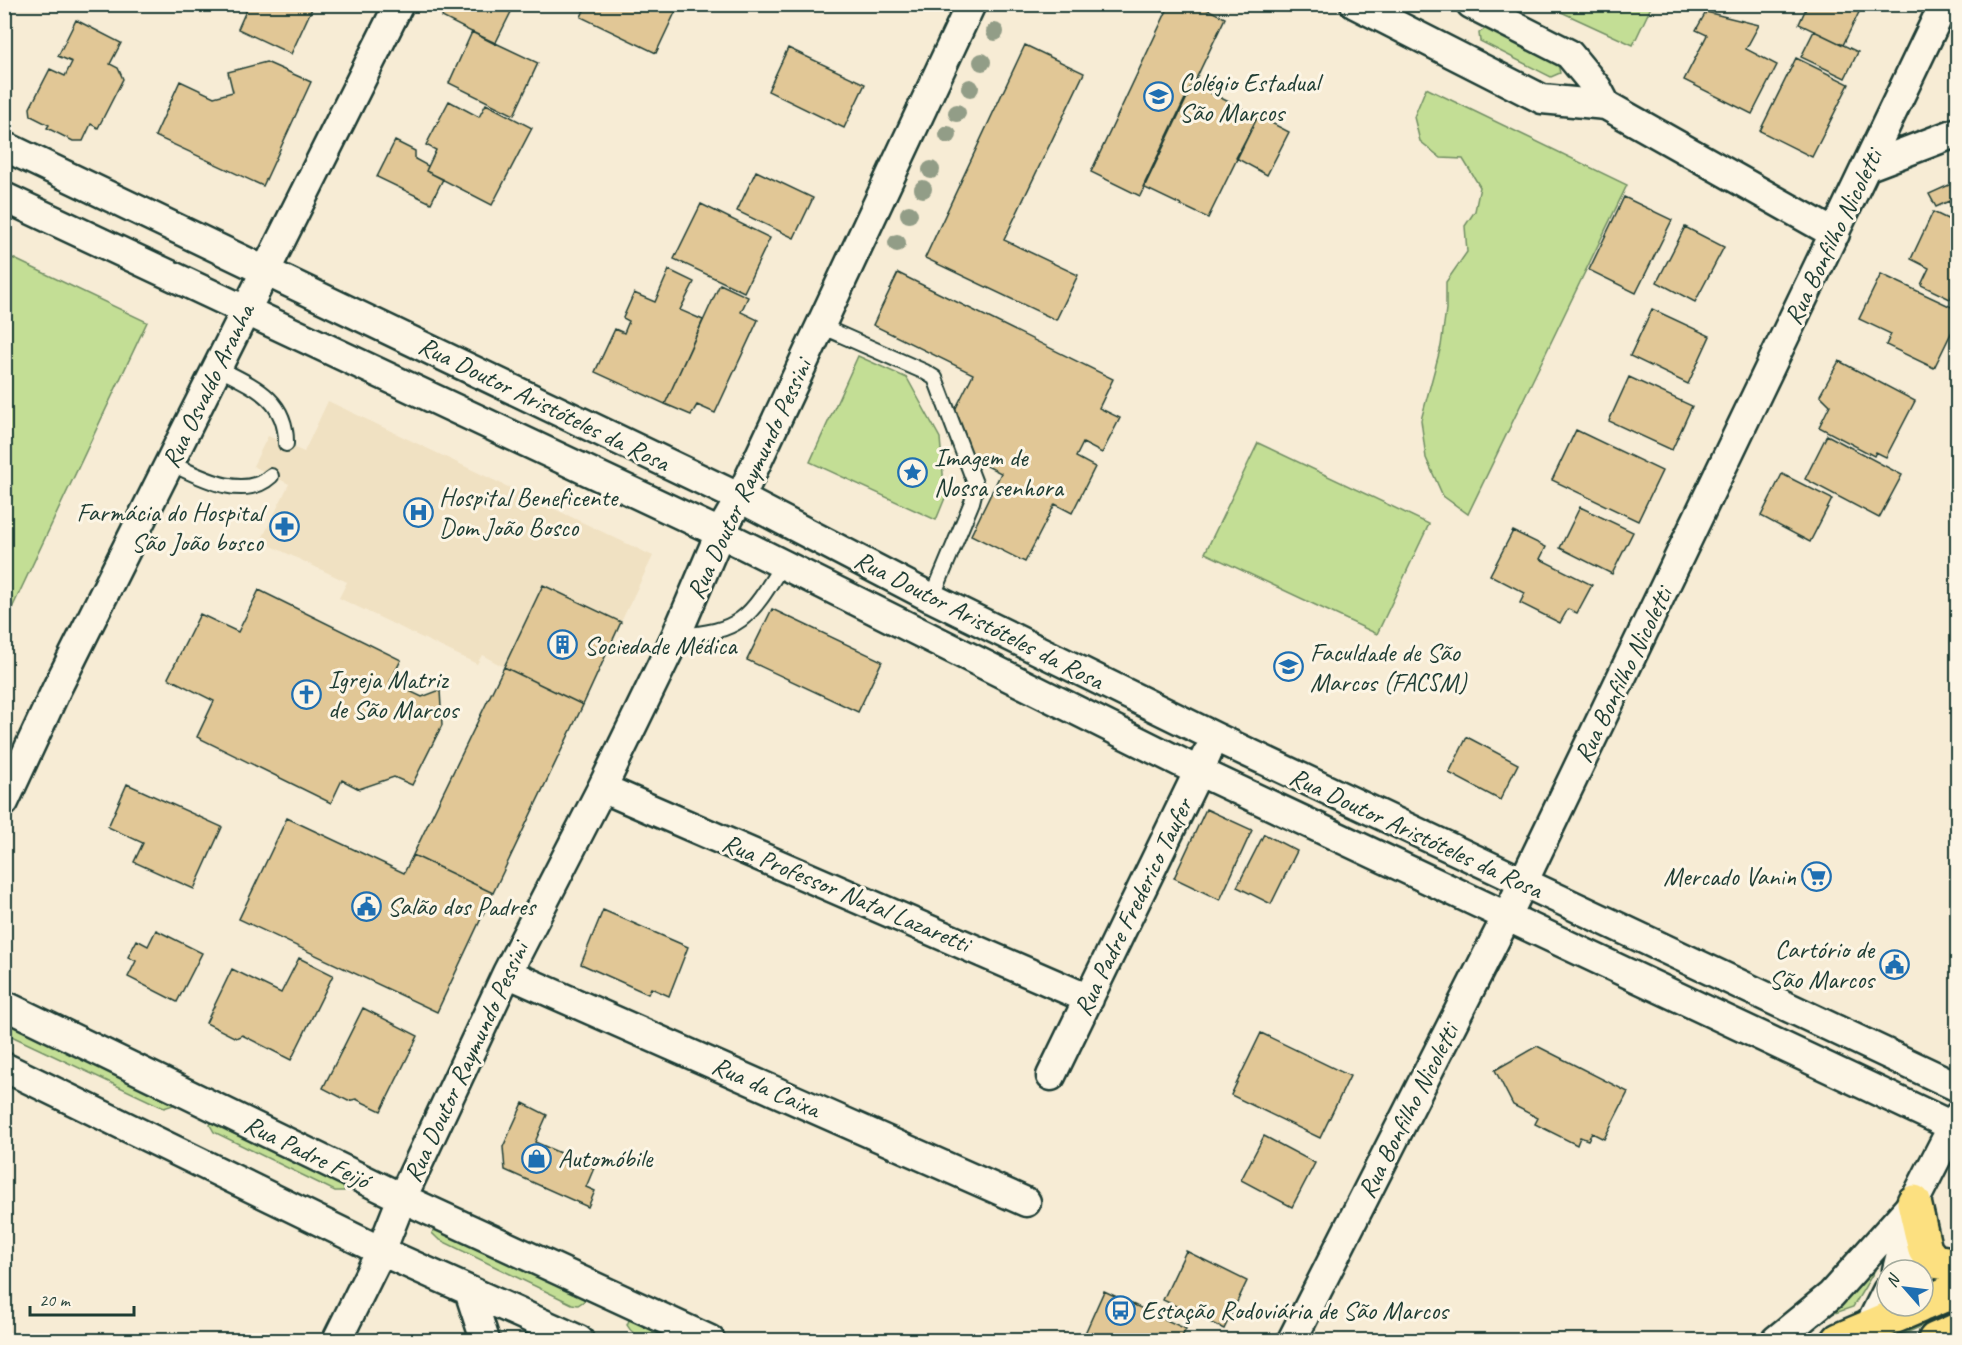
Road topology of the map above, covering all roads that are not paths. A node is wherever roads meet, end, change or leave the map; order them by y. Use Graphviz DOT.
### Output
graph roads {
  1 [pos="399,4"];
  2 [pos="971,4"];
  3 [pos="1355,4"];
  4 [pos="1471,4"];
  5 [pos="1944,4"];
  6 [pos="1606,105"];
  7 [pos="1958,132"];
  8 [pos="4,146"];
  9 [pos="1866,167"];
  10 [pos="99,190"];
  11 [pos="4,197"];
  12 [pos="78,231"];
  13 [pos="1835,234"];
  14 [pos="266,269"];
  15 [pos="246,309"];
  16 [pos="821,326"];
  17 [pos="218,368"];
  18 [pos="286,444"];
  19 [pos="170,463"];
  20 [pos="271,476"];
  21 [pos="740,498"];
  22 [pos="720,533"];
  23 [pos="782,565"];
  24 [pos="932,598"];
  25 [pos="676,636"];
  26 [pos="1215,737"];
  27 [pos="1198,771"];
  28 [pos="602,788"];
  29 [pos="4,802"];
  30 [pos="1522,884"];
  31 [pos="1506,918"];
  32 [pos="507,973"];
  33 [pos="1089,999"];
  34 [pos="4,1005"];
  35 [pos="4,1067"];
  36 [pos="1051,1076"];
  37 [pos="1958,1087"];
  38 [pos="1955,1121"];
  39 [pos="402,1198"];
  40 [pos="1026,1202"];
  41 [pos="1914,1202"];
  42 [pos="381,1251"];
  43 [pos="1900,1258"];
  44 [pos="1958,1265"];
  45 [pos="1958,1289"];
  46 [pos="469,1291"];
  47 [pos="1935,1299"];
  48 [pos="1875,1309"];
  49 [pos="1895,1318"];
  50 [pos="1958,1330"];
  51 [pos="1857,1337"];
  52 [pos="336,1341"];
  53 [pos="485,1341"];
  54 [pos="579,1341"];
  55 [pos="710,1341"];
  56 [pos="1292,1341"];
  57 [pos="1776,1341"];
  58 [pos="1935,1341"];
  1 -- 14 [label="street, Rua Osvaldo Aranha"];
  2 -- 16 [label="street, Rua Doutor Raymundo Pessini"];
  3 -- 6 [label="street"];
  4 -- 6 [label="street"];
  5 -- 9 [label="street, Rua Bonfilho Nicoletti"];
  6 -- 13 [label="street"];
  7 -- 9 [label="street"];
  8 -- 10 [label="street, Rua Doutor Aristóteles da Rosa"];
  9 -- 13 [label="street, Rua Bonfilho Nicoletti"];
  10 -- 12 [label="street"];
  10 -- 14 [label="street, Rua Doutor Aristóteles da Rosa"];
  11 -- 12 [label="street, Rua Doutor Aristóteles da Rosa"];
  12 -- 15 [label="street, Rua Doutor Aristóteles da Rosa"];
  13 -- 30 [label="street, Rua Bonfilho Nicoletti"];
  14 -- 15 [label="street, Rua Osvaldo Aranha"];
  14 -- 21 [label="street, Rua Doutor Aristóteles da Rosa"];
  15 -- 17 [label="street, Rua Osvaldo Aranha"];
  15 -- 22 [label="street, Rua Doutor Aristóteles da Rosa"];
  16 -- 21 [label="street, Rua Doutor Raymundo Pessini"];
  16 -- 24 [label="lane"];
  17 -- 18 [label="lane"];
  17 -- 19 [label="street, Rua Osvaldo Aranha"];
  19 -- 20 [label="lane"];
  19 -- 29 [label="street, Rua Osvaldo Aranha"];
  21 -- 22 [label="street, Rua Doutor Raymundo Pessini"];
  21 -- 24 [label="street, Rua Doutor Aristóteles da Rosa"];
  22 -- 23 [label="street, Rua Doutor Aristóteles da Rosa"];
  22 -- 25 [label="street, Rua Doutor Raymundo Pessini"];
  23 -- 25 [label="lane"];
  23 -- 27 [label="street, Rua Doutor Aristóteles da Rosa"];
  24 -- 26 [label="street, Rua Doutor Aristóteles da Rosa"];
  25 -- 28 [label="street, Rua Doutor Raymundo Pessini"];
  26 -- 27 [label="street, Rua Padre Frederico Taufer"];
  26 -- 30 [label="street, Rua Doutor Aristóteles da Rosa"];
  27 -- 31 [label="street, Rua Doutor Aristóteles da Rosa"];
  27 -- 33 [label="street, Rua Padre Frederico Taufer"];
  28 -- 32 [label="street, Rua Doutor Raymundo Pessini"];
  28 -- 33 [label="street, Rua Professor Natal Lazaretti"];
  30 -- 31 [label="street, Rua Bonfilho Nicoletti"];
  30 -- 37 [label="street, Rua Doutor Aristóteles da Rosa"];
  31 -- 38 [label="street, Rua Doutor Aristóteles da Rosa"];
  31 -- 56 [label="street, Rua Bonfilho Nicoletti"];
  32 -- 39 [label="street, Rua Doutor Raymundo Pessini"];
  32 -- 40 [label="street, Rua da Caixa"];
  33 -- 36 [label="street, Rua Padre Frederico Taufer"];
  34 -- 39 [label="street, Rua Padre Feijó"];
  35 -- 42 [label="street"];
  38 -- 41 [label="street"];
  39 -- 42 [label="street, Rua Doutor Raymundo Pessini"];
  39 -- 55 [label="street, Rua Padre Feijó"];
  41 -- 43 [label="street"];
  41 -- 44 [label="main road"];
  41 -- 57 [label="street"];
  42 -- 46 [label="street"];
  42 -- 52 [label="street, Rua Doutor Raymundo Pessini"];
  45 -- 47 [label="main road"];
  46 -- 53 [label="street"];
  46 -- 54 [label="street"];
  48 -- 51 [label="street"];
  49 -- 51 [label="main road"];
  50 -- 58 [label="main road"];
}
